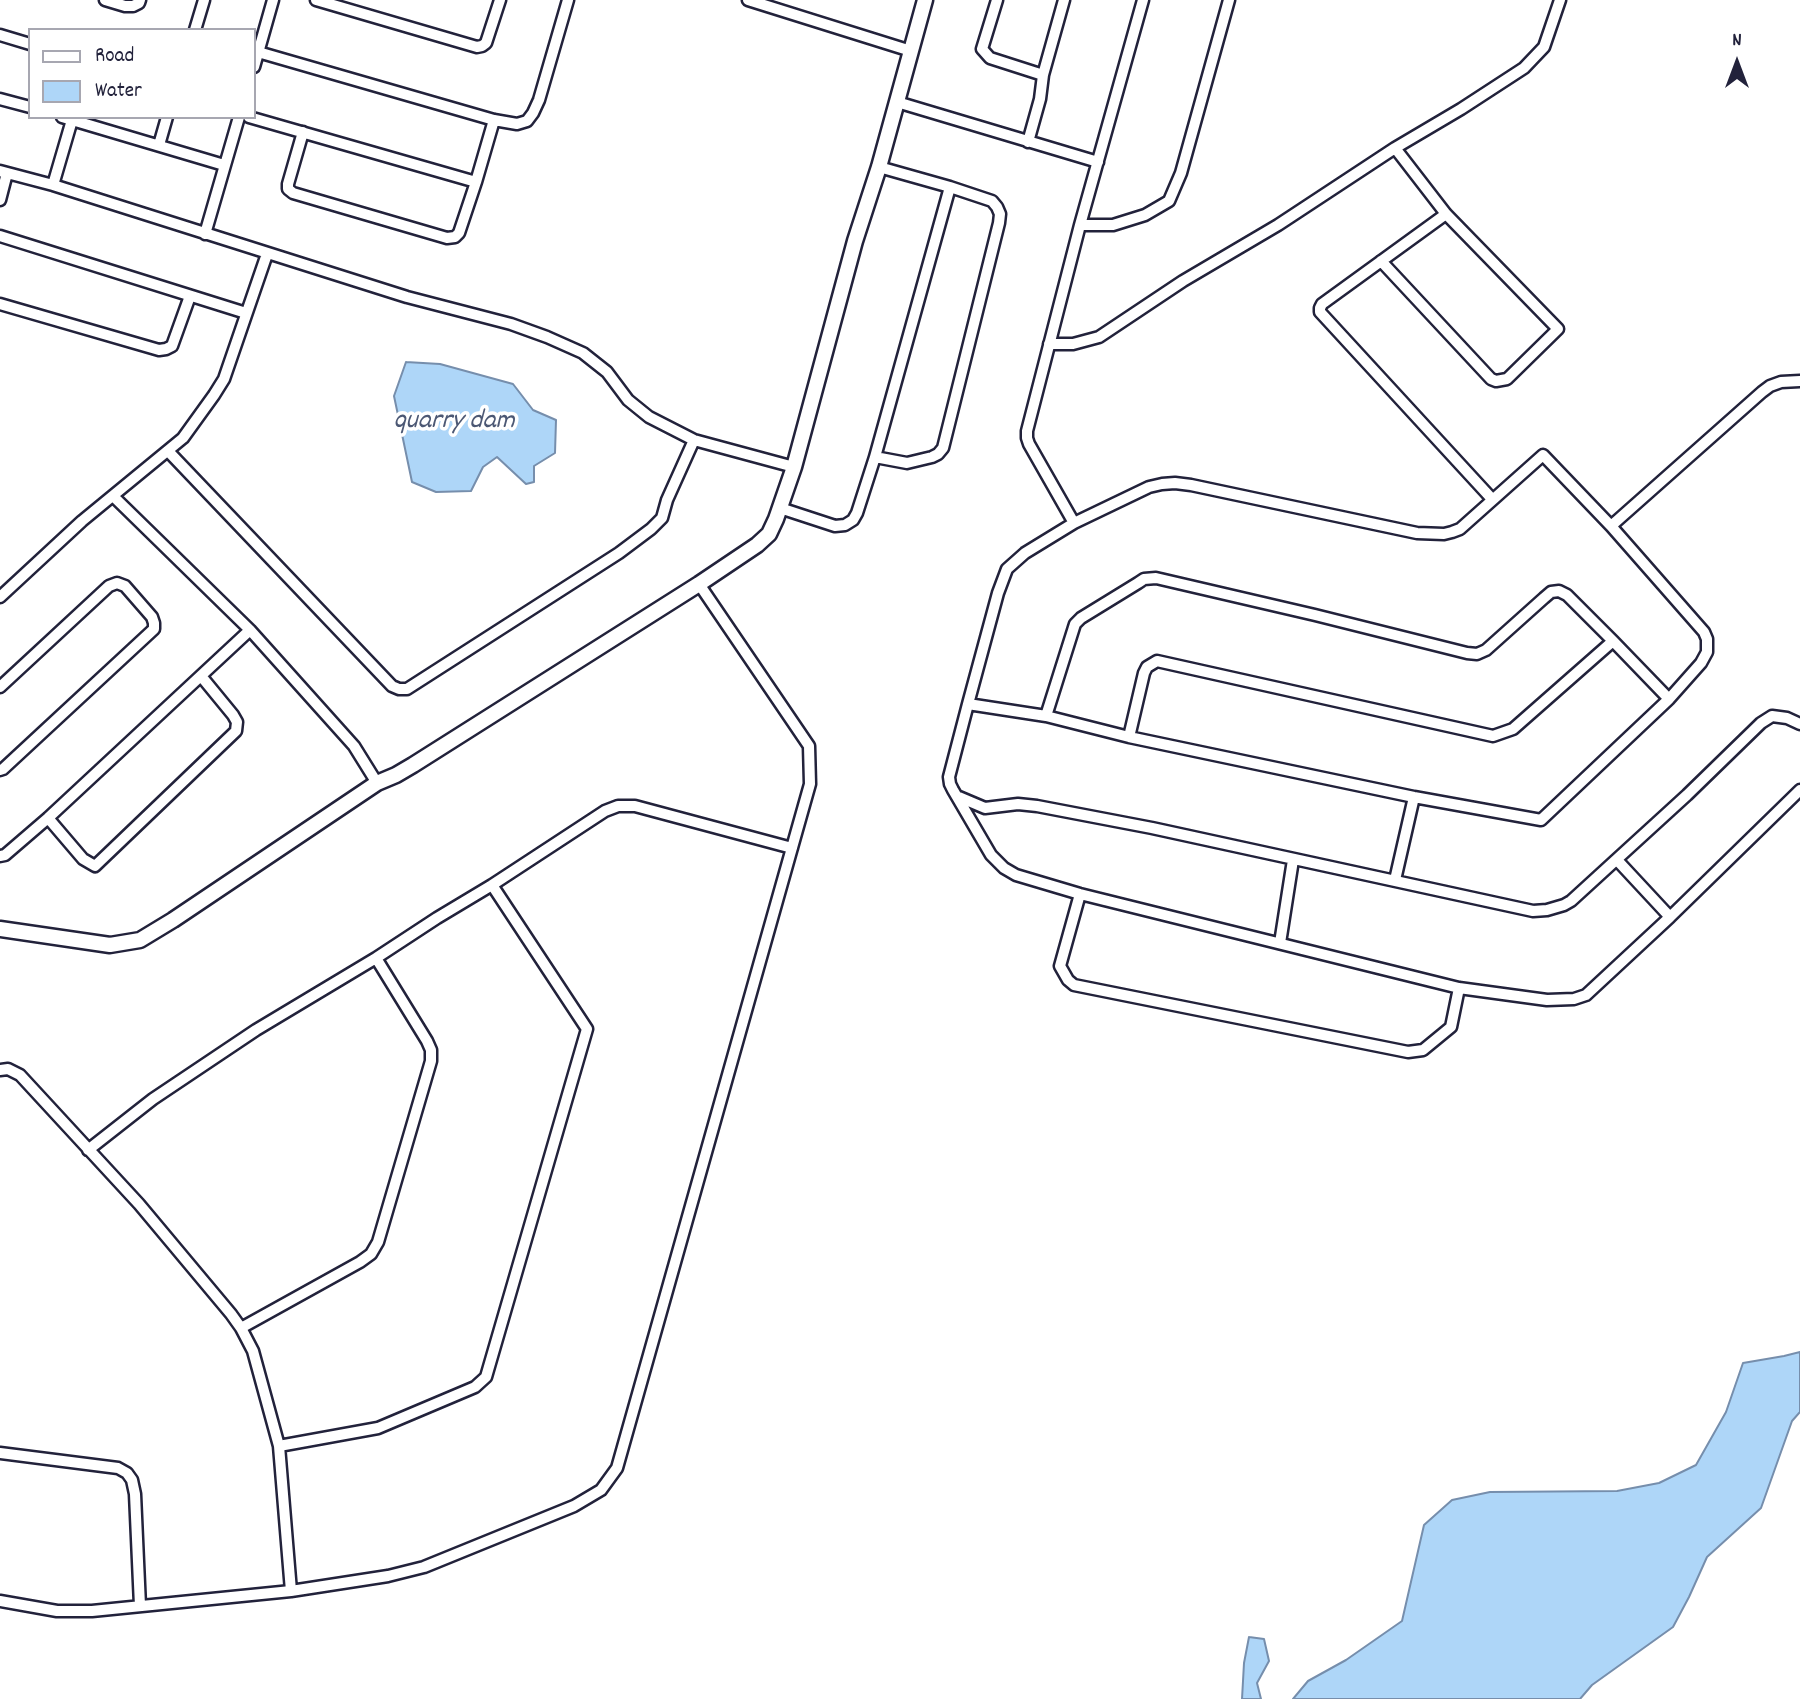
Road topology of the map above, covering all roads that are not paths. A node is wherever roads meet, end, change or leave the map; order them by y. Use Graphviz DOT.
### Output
graph roads {
  1 [pos="105,0"];
  2 [pos="140,0"];
  3 [pos="204,0"];
  4 [pos="273,0"];
  5 [pos="316,0"];
  6 [pos="500,0"];
  7 [pos="568,0"];
  8 [pos="748,0"];
  9 [pos="925,0"];
  10 [pos="997,0"];
  11 [pos="1064,0"];
  12 [pos="1143,0"];
  13 [pos="1229,0"];
  14 [pos="1560,0"];
  15 [pos="339,3"];
  16 [pos="196,28"];
  17 [pos="0,35"];
  18 [pos="28,43"];
  19 [pos="911,51"];
  20 [pos="258,52"];
  21 [pos="256,60"];
  22 [pos="1043,75"];
  23 [pos="0,99"];
  24 [pos="897,102"];
  25 [pos="28,106"];
  26 [pos="67,119"];
  27 [pos="166,119"];
  28 [pos="238,119"];
  29 [pos="256,119"];
  30 [pos="494,120"];
  31 [pos="303,132"];
  32 [pos="1028,142"];
  33 [pos="159,145"];
  34 [pos="1395,148"];
  35 [pos="1098,162"];
  36 [pos="224,166"];
  37 [pos="879,167"];
  38 [pos="4,172"];
  39 [pos="476,183"];
  40 [pos="53,185"];
  41 [pos="950,187"];
  42 [pos="0,200"];
  43 [pos="1446,214"];
  44 [pos="1080,225"];
  45 [pos="205,234"];
  46 [pos="0,236"];
  47 [pos="267,254"];
  48 [pos="1381,261"];
  49 [pos="190,296"];
  50 [pos="0,304"];
  51 [pos="246,313"];
  52 [pos="1049,344"];
  53 [pos="1800,382"];
  54 [pos="694,440"];
  55 [pos="168,451"];
  56 [pos="875,457"];
  57 [pos="794,467"];
  58 [pos="113,496"];
  59 [pos="1492,499"];
  60 [pos="780,508"];
  61 [pos="1074,523"];
  62 [pos="1611,526"];
  63 [pos="699,584"];
  64 [pos="0,597"];
  65 [pos="250,630"];
  66 [pos="1614,641"];
  67 [pos="201,676"];
  68 [pos="0,687"];
  69 [pos="1669,699"];
  70 [pos="968,704"];
  71 [pos="1046,716"];
  72 [pos="1800,724"];
  73 [pos="1129,737"];
  74 [pos="0,769"];
  75 [pos="377,783"];
  76 [pos="1800,790"];
  77 [pos="958,797"];
  78 [pos="1414,797"];
  79 [pos="48,818"];
  80 [pos="792,848"];
  81 [pos="0,856"];
  82 [pos="1293,860"];
  83 [pos="1617,860"];
  84 [pos="1395,880"];
  85 [pos="492,885"];
  86 [pos="1080,894"];
  87 [pos="1670,917"];
  88 [pos="0,929"];
  89 [pos="1280,943"];
  90 [pos="376,958"];
  91 [pos="1459,988"];
  92 [pos="0,1070"];
  93 [pos="88,1150"];
  94 [pos="240,1328"];
  95 [pos="279,1446"];
  96 [pos="0,1453"];
  97 [pos="291,1591"];
  98 [pos="0,1601"];
  99 [pos="140,1606"];
  1 -- 2 [label="street"];
  3 -- 16 [label="street"];
  4 -- 20 [label="street"];
  5 -- 15 [label="street"];
  6 -- 15 [label="street"];
  7 -- 30 [label="street"];
  8 -- 19 [label="street"];
  9 -- 19 [label="street"];
  10 -- 22 [label="street"];
  11 -- 22 [label="street"];
  12 -- 35 [label="street"];
  13 -- 44 [label="street"];
  14 -- 34 [label="street"];
  17 -- 18 [label="street"];
  19 -- 24 [label="street"];
  20 -- 21 [label="street"];
  20 -- 30 [label="street"];
  22 -- 32 [label="street"];
  23 -- 25 [label="street"];
  24 -- 32 [label="street"];
  24 -- 37 [label="street"];
  26 -- 33 [label="street"];
  26 -- 40 [label="street"];
  27 -- 33 [label="street"];
  28 -- 36 [label="street"];
  29 -- 31 [label="street"];
  30 -- 39 [label="street"];
  31 -- 39 [label="street"];
  31 -- 39 [label="street"];
  32 -- 35 [label="street"];
  33 -- 36 [label="street"];
  34 -- 43 [label="street"];
  34 -- 52 [label="street"];
  35 -- 44 [label="street"];
  36 -- 45 [label="street"];
  37 -- 41 [label="street"];
  37 -- 57 [label="street"];
  38 -- 40 [label="street"];
  38 -- 42 [label="street"];
  40 -- 45 [label="street"];
  41 -- 56 [label="street"];
  41 -- 56 [label="street"];
  43 -- 48 [label="street"];
  43 -- 48 [label="street"];
  44 -- 52 [label="street"];
  45 -- 47 [label="street"];
  46 -- 49 [label="street"];
  47 -- 51 [label="street"];
  47 -- 54 [label="street"];
  48 -- 59 [label="street"];
  49 -- 50 [label="street"];
  49 -- 51 [label="street"];
  51 -- 55 [label="street"];
  52 -- 61 [label="street"];
  53 -- 62 [label="street"];
  54 -- 55 [label="street"];
  54 -- 57 [label="street"];
  55 -- 58 [label="street"];
  56 -- 60 [label="street"];
  57 -- 60 [label="street"];
  58 -- 64 [label="street"];
  58 -- 65 [label="street"];
  59 -- 61 [label="street"];
  59 -- 62 [label="street"];
  60 -- 63 [label="street"];
  61 -- 70 [label="street"];
  62 -- 69 [label="street"];
  63 -- 75 [label="street"];
  63 -- 80 [label="street"];
  65 -- 67 [label="street"];
  65 -- 75 [label="street"];
  66 -- 69 [label="street"];
  66 -- 71 [label="street"];
  66 -- 73 [label="street"];
  67 -- 79 [label="street"];
  67 -- 79 [label="street"];
  68 -- 74 [label="street"];
  69 -- 78 [label="street"];
  70 -- 71 [label="street"];
  70 -- 77 [label="street"];
  71 -- 73 [label="street"];
  72 -- 83 [label="street"];
  73 -- 78 [label="street"];
  75 -- 88 [label="street"];
  76 -- 87 [label="street"];
  77 -- 82 [label="street"];
  77 -- 86 [label="street"];
  78 -- 84 [label="street"];
  79 -- 81 [label="street"];
  80 -- 85 [label="street"];
  80 -- 97 [label="street"];
  82 -- 84 [label="street"];
  82 -- 89 [label="street"];
  83 -- 84 [label="street"];
  83 -- 87 [label="street"];
  85 -- 90 [label="street"];
  85 -- 95 [label="street"];
  86 -- 89 [label="street"];
  86 -- 91 [label="street"];
  87 -- 91 [label="street"];
  89 -- 91 [label="street"];
  90 -- 93 [label="street"];
  90 -- 94 [label="street"];
  92 -- 93 [label="street"];
  93 -- 94 [label="street"];
  94 -- 95 [label="street"];
  95 -- 97 [label="street"];
  96 -- 99 [label="street"];
  97 -- 99 [label="street"];
  98 -- 99 [label="street"];
}
